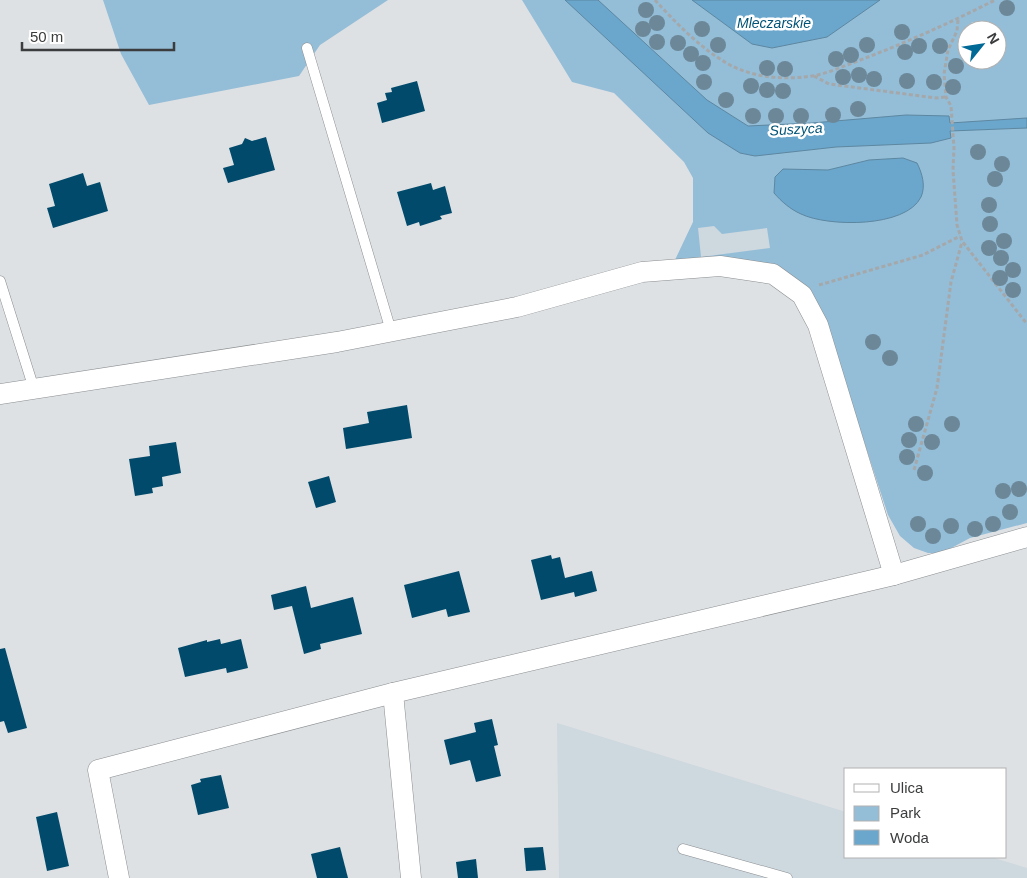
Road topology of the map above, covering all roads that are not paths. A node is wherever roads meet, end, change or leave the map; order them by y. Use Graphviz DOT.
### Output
graph roads {
  1 [pos="307,48"];
  2 [pos="0,281"];
  3 [pos="391,331"];
  4 [pos="34,389"];
  5 [pos="0,394"];
  6 [pos="1027,537"];
  7 [pos="894,575"];
  8 [pos="393,693"];
  9 [pos="683,849"];
  10 [pos="119,878"];
  11 [pos="411,878"];
  12 [pos="787,878"];
  1 -- 3 [label="lane"];
  2 -- 4 [label="lane"];
  3 -- 4 [label="street"];
  3 -- 7 [label="street"];
  4 -- 5 [label="street"];
  6 -- 7 [label="street"];
  7 -- 8 [label="street"];
  8 -- 10 [label="street"];
  8 -- 11 [label="street"];
  9 -- 12 [label="lane"];
}
